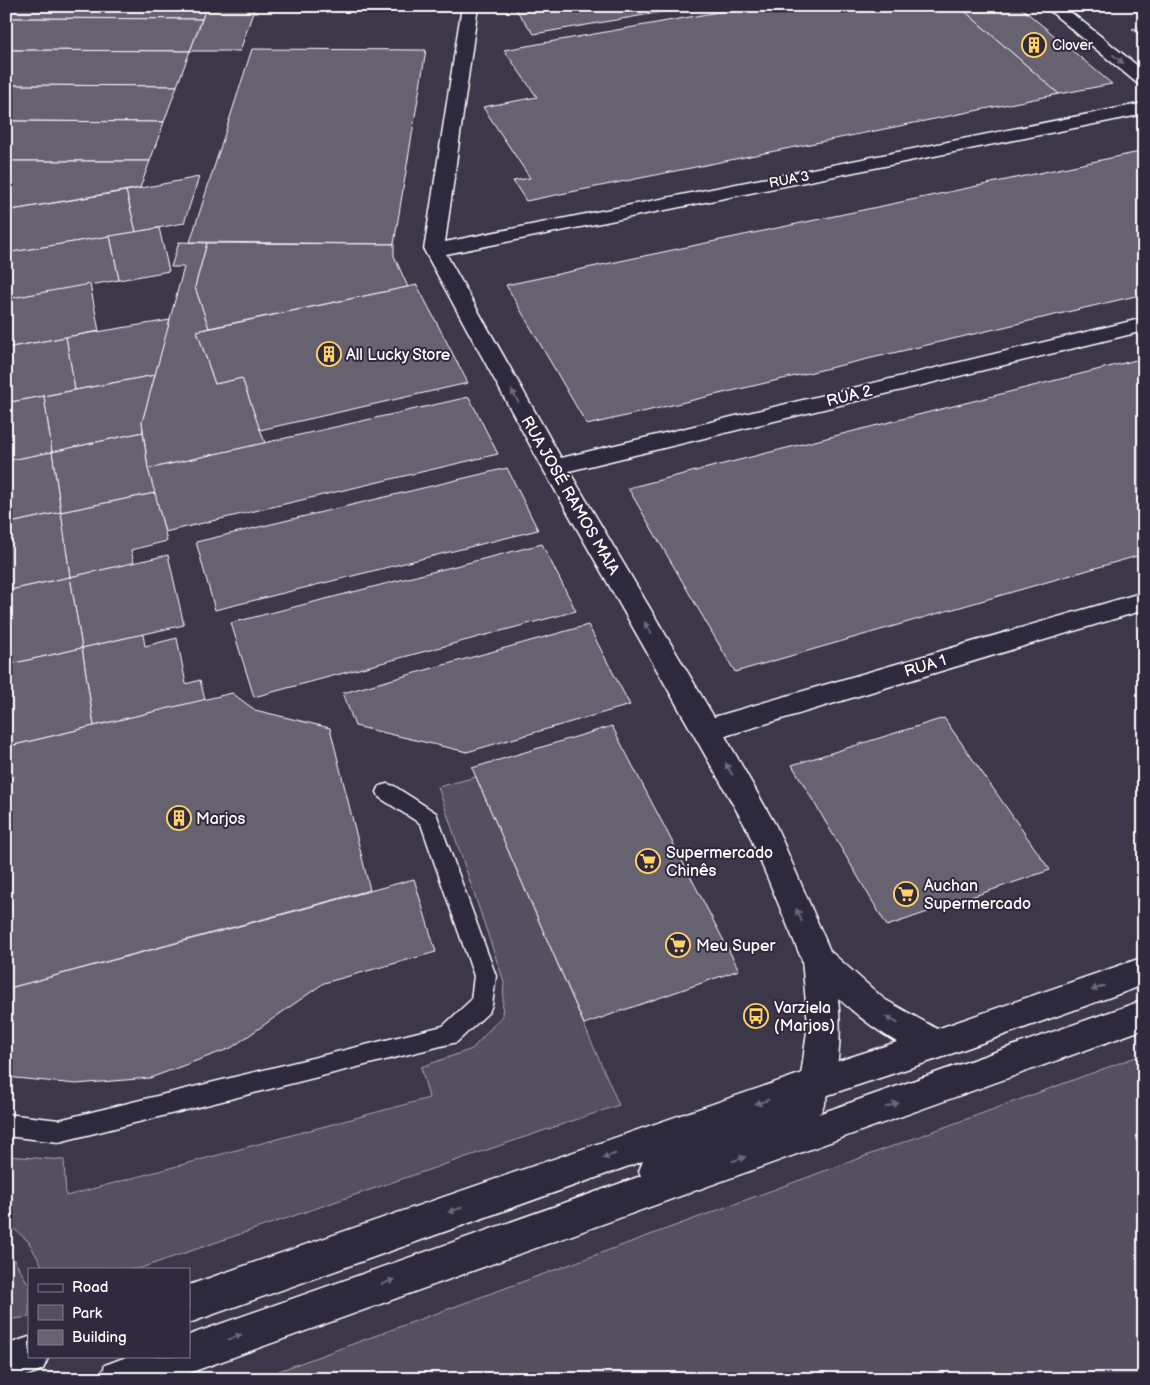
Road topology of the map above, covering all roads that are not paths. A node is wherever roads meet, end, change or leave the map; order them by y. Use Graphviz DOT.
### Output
graph roads {
  1 [pos="470,6"];
  2 [pos="1052,6"];
  3 [pos="1144,80"];
  4 [pos="1144,108"];
  5 [pos="434,250"];
  6 [pos="1144,324"];
  7 [pos="554,468"];
  8 [pos="1144,601"];
  9 [pos="707,730"];
  10 [pos="387,792"];
  11 [pos="818,960"];
  12 [pos="1144,971"];
  13 [pos="1144,1014"];
  14 [pos="934,1045"];
  15 [pos="817,1083"];
  16 [pos="6,1125"];
  17 [pos="483,1248"];
  18 [pos="190,1304"];
  19 [pos="190,1354"];
  20 [pos="28,1357"];
  21 [pos="176,1358"];
  22 [pos="6,1364"];
  23 [pos="119,1379"];
  1 -- 5 [label="street"];
  2 -- 3 [label="street, one-way"];
  4 -- 5 [label="street, RUA 3"];
  7 -- 5 [label="street, RUA JOSÉ RAMOS MAIA, one-way"];
  6 -- 7 [label="street, RUA 2"];
  9 -- 7 [label="street, RUA JOSÉ RAMOS MAIA, one-way"];
  8 -- 9 [label="street, RUA 1"];
  11 -- 9 [label="street, RUA JOSÉ RAMOS MAIA, one-way"];
  10 -- 16 [label="lane"];
  14 -- 11 [label="street, RUA JOSÉ RAMOS MAIA, one-way"];
  11 -- 15 [label="street, RUA JOSÉ RAMOS MAIA"];
  12 -- 14 [label="street, one-way"];
  17 -- 13 [label="street, one-way"];
  14 -- 15 [label="street"];
  15 -- 17 [label="street"];
  15 -- 18 [label="street, one-way"];
  19 -- 17 [label="street, one-way"];
  20 -- 22 [label="street"];
  21 -- 23 [label="street"];
}
